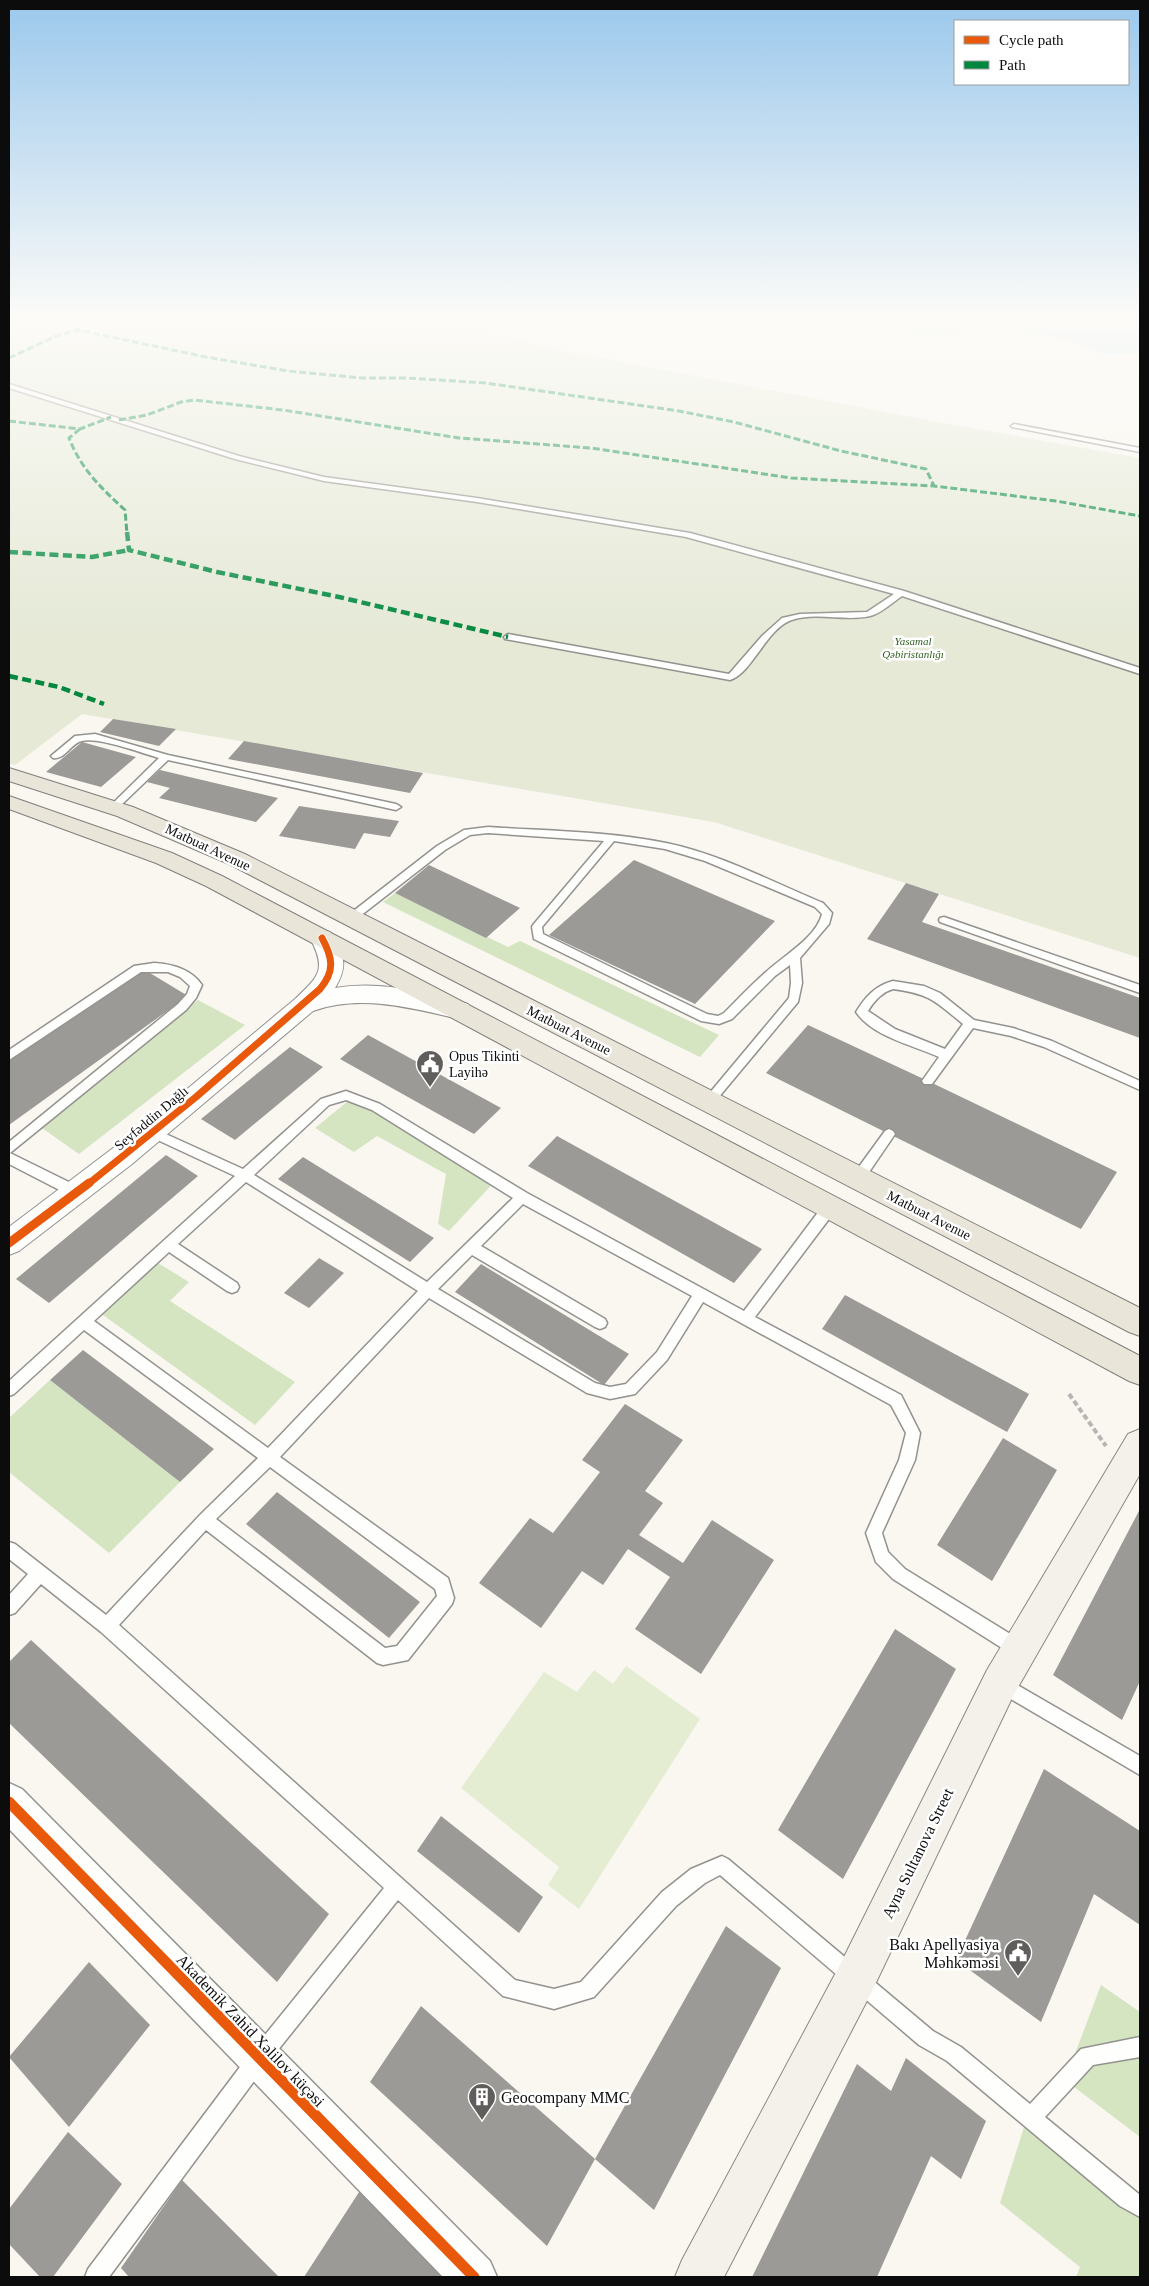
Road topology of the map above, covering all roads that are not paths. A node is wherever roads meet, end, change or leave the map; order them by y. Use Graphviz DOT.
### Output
graph roads {
  1 [pos="122,422"];
  2 [pos="1014,426"];
  3 [pos="1140,450"];
  4 [pos="901,593"];
  5 [pos="508,637"];
  6 [pos="1140,672"];
  7 [pos="56,756"];
  8 [pos="166,757"];
  9 [pos="9,774"];
  10 [pos="9,802"];
  11 [pos="112,808"];
  12 [pos="396,808"];
  13 [pos="611,838"];
  14 [pos="351,918"];
  15 [pos="944,920"];
  16 [pos="322,938"];
  17 [pos="794,956"];
  18 [pos="1140,989"];
  19 [pos="304,1005"];
  20 [pos="459,1010"];
  21 [pos="970,1023"];
  22 [pos="947,1055"];
  23 [pos="9,1056"];
  24 [pos="928,1081"];
  25 [pos="1140,1086"];
  26 [pos="709,1102"];
  27 [pos="153,1134"];
  28 [pos="889,1134"];
  29 [pos="9,1149"];
  30 [pos="9,1158"];
  31 [pos="246,1176"];
  32 [pos="858,1178"];
  33 [pos="78,1193"];
  34 [pos="522,1197"];
  35 [pos="830,1207"];
  36 [pos="9,1242"];
  37 [pos="168,1245"];
  38 [pos="472,1248"];
  39 [pos="232,1287"];
  40 [pos="428,1290"];
  41 [pos="701,1294"];
  42 [pos="1129,1317"];
  43 [pos="746,1318"];
  44 [pos="83,1321"];
  45 [pos="600,1323"];
  46 [pos="1140,1371"];
  47 [pos="9,1390"];
  48 [pos="1125,1450"];
  49 [pos="269,1458"];
  50 [pos="205,1520"];
  51 [pos="9,1549"];
  52 [pos="40,1573"];
  53 [pos="9,1607"];
  54 [pos="107,1626"];
  55 [pos="1019,1649"];
  56 [pos="1000,1683"];
  57 [pos="1140,1766"];
  58 [pos="9,1802"];
  59 [pos="396,1888"];
  60 [pos="856,1978"];
  61 [pos="1140,2047"];
  62 [pos="259,2058"];
  63 [pos="1030,2119"];
  64 [pos="1140,2207"];
  65 [pos="96,2277"];
  66 [pos="474,2277"];
  67 [pos="699,2277"];
  1 -- 4 [label="lane"];
  2 -- 3 [label="lane"];
  4 -- 5 [label="lane"];
  4 -- 6 [label="lane"];
  7 -- 8 [label="lane"];
  8 -- 11 [label="lane"];
  8 -- 12 [label="lane"];
  9 -- 11 [label="main road, Matbuat Avenue"];
  10 -- 16 [label="main road, Matbuat Avenue"];
  11 -- 14 [label="main road, Matbuat Avenue"];
  13 -- 14 [label="lane"];
  13 -- 17 [label="lane"];
  13 -- 17 [label="lane"];
  14 -- 26 [label="main road, Matbuat Avenue"];
  15 -- 18 [label="lane"];
  16 -- 19 [label="street, Seyfəddin Dağlı"];
  16 -- 20 [label="main road, Matbuat Avenue"];
  17 -- 26 [label="lane"];
  19 -- 20 [label="street"];
  19 -- 27 [label="street, Seyfəddin Dağlı"];
  20 -- 35 [label="main road, Matbuat Avenue"];
  21 -- 22 [label="lane"];
  21 -- 22 [label="lane"];
  21 -- 25 [label="lane"];
  22 -- 24 [label="lane"];
  23 -- 29 [label="lane"];
  26 -- 32 [label="main road, Matbuat Avenue"];
  27 -- 31 [label="lane"];
  27 -- 33 [label="street, Seyfəddin Dağlı"];
  28 -- 32 [label="lane"];
  30 -- 33 [label="lane"];
  31 -- 34 [label="lane"];
  31 -- 37 [label="lane"];
  31 -- 40 [label="lane"];
  32 -- 42 [label="main road, Matbuat Avenue"];
  33 -- 36 [label="street, Seyfəddin Dağlı"];
  34 -- 38 [label="lane"];
  34 -- 41 [label="lane"];
  35 -- 43 [label="lane"];
  35 -- 46 [label="main road, Matbuat Avenue"];
  37 -- 39 [label="lane"];
  37 -- 44 [label="lane"];
  38 -- 40 [label="lane"];
  38 -- 45 [label="lane"];
  40 -- 41 [label="lane"];
  40 -- 49 [label="lane"];
  41 -- 43 [label="lane"];
  43 -- 55 [label="lane"];
  44 -- 47 [label="lane"];
  44 -- 49 [label="lane"];
  48 -- 55 [label="main road, Ayna Sultanova Street"];
  49 -- 50 [label="lane"];
  49 -- 50 [label="lane"];
  50 -- 54 [label="lane"];
  51 -- 52 [label="lane"];
  52 -- 53 [label="lane"];
  52 -- 54 [label="lane"];
  54 -- 59 [label="lane"];
  55 -- 56 [label="main road, Ayna Sultanova Street"];
  56 -- 57 [label="lane"];
  56 -- 60 [label="main road, Ayna Sultanova Street"];
  58 -- 62 [label="street, Akademik Zahid Xəlilov küçəsi"];
  59 -- 60 [label="lane"];
  59 -- 62 [label="lane"];
  60 -- 63 [label="lane"];
  60 -- 67 [label="main road, Ayna Sultanova Street"];
  61 -- 63 [label="lane"];
  62 -- 65 [label="lane"];
  62 -- 66 [label="street, Akademik Zahid Xəlilov küçəsi"];
  63 -- 64 [label="lane"];
}
